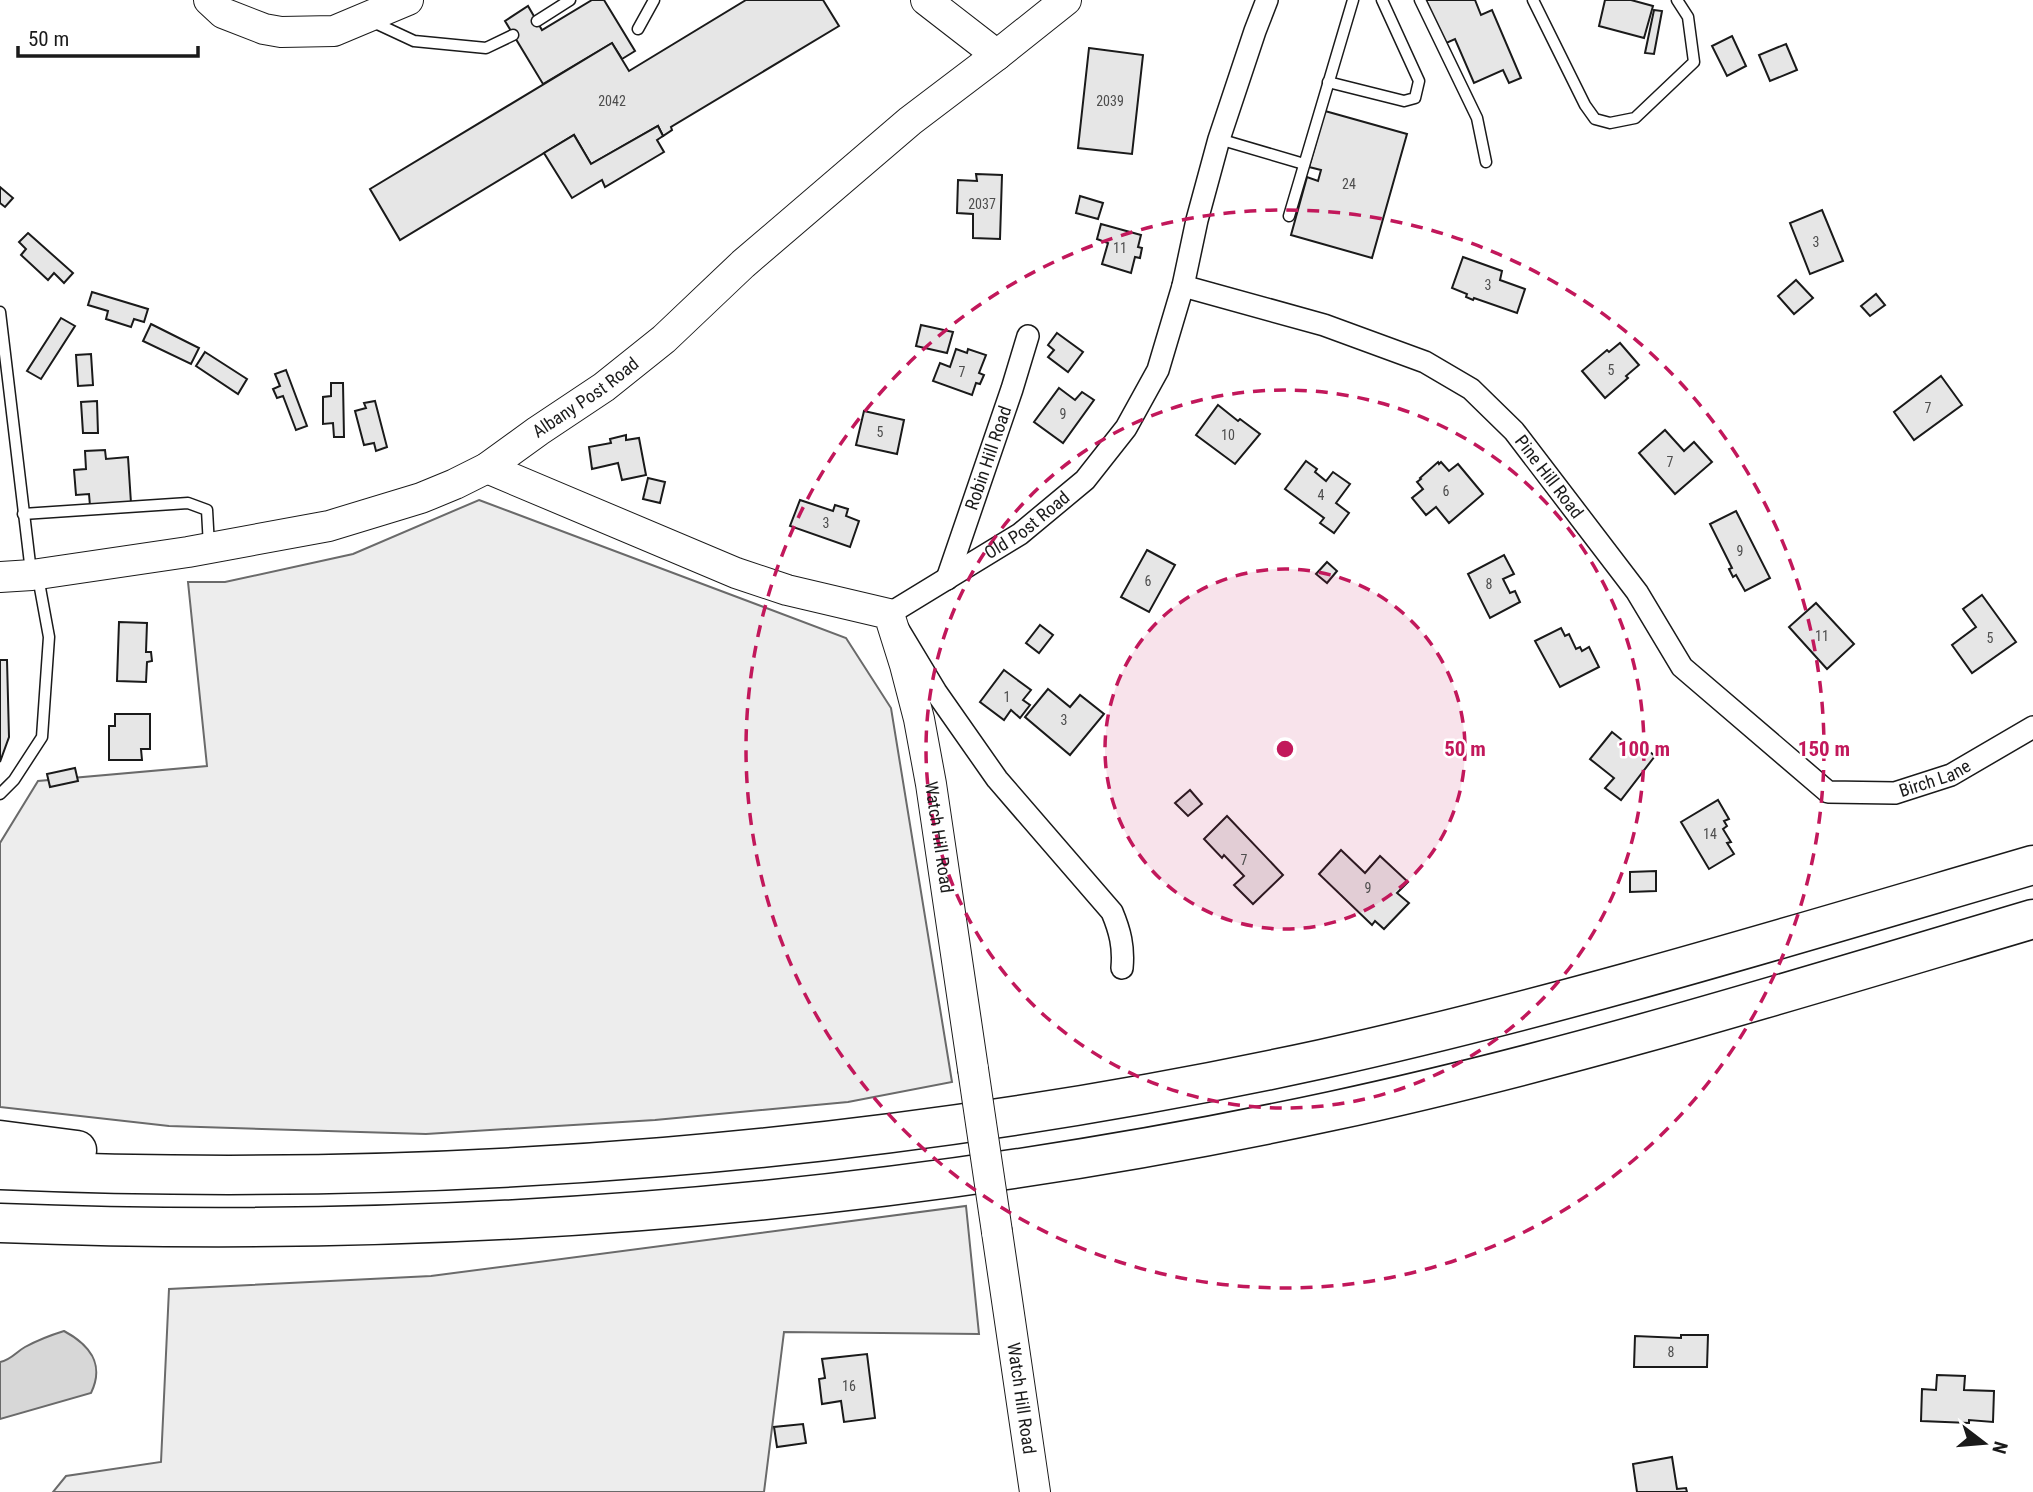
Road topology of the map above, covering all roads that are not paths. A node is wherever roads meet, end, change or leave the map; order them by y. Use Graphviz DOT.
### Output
graph roads {
  1 [pos="209,0"];
  2 [pos="408,0"];
  3 [pos="570,0"];
  4 [pos="654,0"];
  5 [pos="926,0"];
  6 [pos="1066,0"];
  7 [pos="1267,0"];
  8 [pos="1353,0"];
  9 [pos="1382,0"];
  10 [pos="1420,0"];
  11 [pos="1533,0"];
  12 [pos="1677,0"];
  13 [pos="365,18"];
  14 [pos="537,21"];
  15 [pos="638,29"];
  16 [pos="513,35"];
  17 [pos="997,55"];
  18 [pos="1328,82"];
  19 [pos="1219,139"];
  20 [pos="1486,162"];
  21 [pos="1304,164"];
  22 [pos="1289,216"];
  23 [pos="1183,286"];
  24 [pos="0,312"];
  25 [pos="1028,336"];
  26 [pos="487,468"];
  27 [pos="23,513"];
  28 [pos="209,548"];
  29 [pos="35,574"];
  30 [pos="0,577"];
  31 [pos="947,579"];
  32 [pos="889,614"];
  33 [pos="2033,727"];
  34 [pos="1828,792"];
  35 [pos="0,794"];
  36 [pos="2033,864"];
  37 [pos="2033,919"];
  38 [pos="1122,968"];
  39 [pos="0,1140"];
  40 [pos="0,1170"];
  41 [pos="393,1172"];
  42 [pos="0,1223"];
  43 [pos="81,1226"];
  44 [pos="0,1228"];
  45 [pos="1035,1492"];
  1 -- 13 [label="street"];
  2 -- 13 [label="street"];
  3 -- 14 [label="lane"];
  4 -- 15 [label="lane"];
  5 -- 17 [label="street"];
  6 -- 17 [label="street, Albany Post Road"];
  7 -- 19 [label="street, Old Post Road"];
  8 -- 18 [label="lane"];
  9 -- 18 [label="lane"];
  10 -- 20 [label="lane"];
  11 -- 12 [label="lane"];
  13 -- 16 [label="lane"];
  17 -- 26 [label="street, Albany Post Road"];
  18 -- 21 [label="lane"];
  19 -- 21 [label="lane"];
  19 -- 23 [label="street, Old Post Road"];
  21 -- 22 [label="lane"];
  23 -- 31 [label="street, Old Post Road"];
  23 -- 34 [label="street, Pine Hill Road"];
  24 -- 27 [label="lane"];
  25 -- 31 [label="street, Robin Hill Road"];
  26 -- 28 [label="street, Albany Post Road"];
  26 -- 32 [label="street"];
  27 -- 28 [label="lane"];
  27 -- 29 [label="lane"];
  28 -- 29 [label="street, Albany Post Road"];
  29 -- 30 [label="street, Albany Post Road"];
  29 -- 35 [label="lane"];
  31 -- 32 [label="street, Old Post Road"];
  32 -- 38 [label="street"];
  32 -- 45 [label="street, Watch Hill Road, bridge"];
  33 -- 34 [label="street, Birch Lane"];
  36 -- 41 [label="highway"];
  37 -- 43 [label="highway"];
  39 -- 41 [label="highway"];
  40 -- 41 [label="highway"];
  42 -- 43 [label="highway"];
  43 -- 44 [label="highway"];
}
